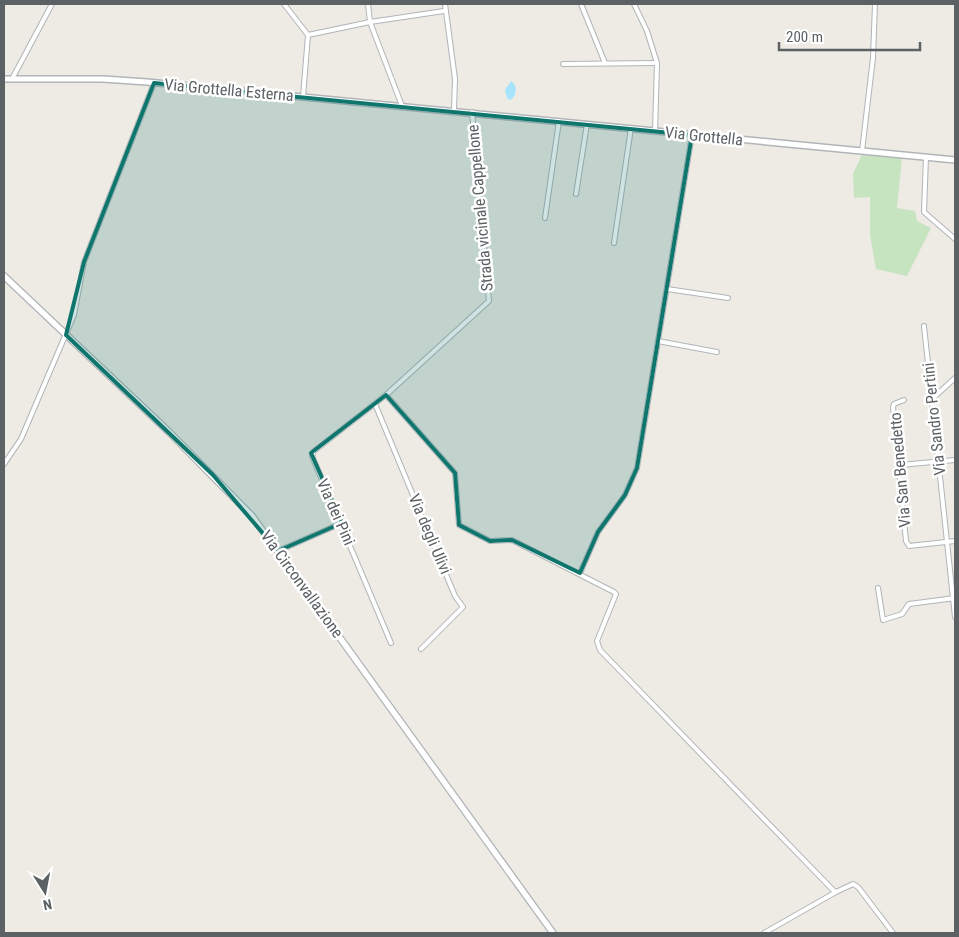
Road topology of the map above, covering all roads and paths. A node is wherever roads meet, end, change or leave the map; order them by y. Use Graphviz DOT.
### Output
graph roads {
  1 [pos="52,4"];
  2 [pos="284,4"];
  3 [pos="368,4"];
  4 [pos="444,4"];
  5 [pos="581,4"];
  6 [pos="634,4"];
  7 [pos="875,4"];
  8 [pos="444,11"];
  9 [pos="370,22"];
  10 [pos="308,35"];
  11 [pos="605,63"];
  12 [pos="657,63"];
  13 [pos="564,64"];
  14 [pos="4,79"];
  15 [pos="12,79"];
  16 [pos="154,83"];
  17 [pos="303,97"];
  18 [pos="402,106"];
  19 [pos="454,110"];
  20 [pos="472,112"];
  21 [pos="559,121"];
  22 [pos="587,124"];
  23 [pos="631,128"];
  24 [pos="655,131"];
  25 [pos="692,135"];
  26 [pos="862,151"];
  27 [pos="926,157"];
  28 [pos="955,160"];
  29 [pos="576,194"];
  30 [pos="545,218"];
  31 [pos="955,240"];
  32 [pos="614,243"];
  33 [pos="4,276"];
  34 [pos="667,288"];
  35 [pos="728,298"];
  36 [pos="924,326"];
  37 [pos="66,334"];
  38 [pos="658,341"];
  39 [pos="717,352"];
  40 [pos="955,378"];
  41 [pos="386,395"];
  42 [pos="932,399"];
  43 [pos="904,400"];
  44 [pos="375,404"];
  45 [pos="955,460"];
  46 [pos="938,461"];
  47 [pos="4,464"];
  48 [pos="900,465"];
  49 [pos="342,523"];
  50 [pos="955,541"];
  51 [pos="946,542"];
  52 [pos="278,551"];
  53 [pos="580,573"];
  54 [pos="878,588"];
  55 [pos="954,598"];
  56 [pos="955,616"];
  57 [pos="392,643"];
  58 [pos="421,649"];
  59 [pos="836,892"];
  60 [pos="553,933"];
  61 [pos="764,933"];
  62 [pos="893,933"];
  1 -- 15 [label="street"];
  2 -- 10 [label="street"];
  3 -- 9 [label="street"];
  4 -- 8 [label="street"];
  5 -- 11 [label="street"];
  6 -- 12 [label="street"];
  7 -- 26 [label="street"];
  8 -- 9 [label="street"];
  8 -- 19 [label="street"];
  9 -- 10 [label="street"];
  9 -- 18 [label="street"];
  10 -- 17 [label="street"];
  11 -- 12 [label="street"];
  11 -- 13 [label="street"];
  12 -- 24 [label="street"];
  14 -- 15 [label="street, Via Grottella Esterna"];
  15 -- 16 [label="street, Via Grottella Esterna"];
  16 -- 17 [label="street, Via Grottella Esterna"];
  16 -- 37 [label="street"];
  17 -- 18 [label="street, Via Grottella Esterna"];
  18 -- 19 [label="street, Via Grottella Esterna"];
  19 -- 20 [label="street, Via Grottella"];
  20 -- 21 [label="street, Via Grottella"];
  20 -- 41 [label="street, Strada vicinale Cappellone"];
  21 -- 22 [label="street, Via Grottella"];
  21 -- 30 [label="street"];
  22 -- 23 [label="street, Via Grottella"];
  22 -- 29 [label="street"];
  23 -- 24 [label="street, Via Grottella"];
  23 -- 32 [label="street"];
  24 -- 25 [label="street, Via Grottella"];
  25 -- 26 [label="street, Via Grottella"];
  25 -- 34 [label="street"];
  26 -- 27 [label="street, Via Grottella"];
  27 -- 28 [label="street, Via Grottella"];
  27 -- 31 [label="street"];
  33 -- 37 [label="main road, Via Circonvallazione"];
  34 -- 35 [label="street"];
  34 -- 38 [label="street"];
  36 -- 42 [label="street, Via Sandro Pertini"];
  37 -- 47 [label="street"];
  37 -- 52 [label="main road, Via Circonvallazione"];
  38 -- 39 [label="street"];
  38 -- 53 [label="street"];
  40 -- 42 [label="street"];
  41 -- 44 [label="street, Strada vicinale Cappellone"];
  41 -- 53 [label="street"];
  42 -- 46 [label="street, Via Sandro Pertini"];
  43 -- 48 [label="street, Via San Benedetto"];
  44 -- 49 [label="street, Via dei Pini"];
  44 -- 58 [label="street, Via degli Ulivi"];
  45 -- 46 [label="street"];
  46 -- 48 [label="street"];
  46 -- 51 [label="street, Via Sandro Pertini"];
  48 -- 51 [label="street, Via San Benedetto"];
  49 -- 52 [label="street"];
  49 -- 57 [label="street, Via dei Pini"];
  50 -- 51 [label="street"];
  51 -- 55 [label="street, Via Sandro Pertini"];
  52 -- 60 [label="main road, Via Circonvallazione"];
  53 -- 59 [label="street"];
  54 -- 55 [label="street"];
  55 -- 56 [label="street, Via Sandro Pertini"];
  59 -- 61 [label="street"];
  59 -- 62 [label="street"];
}
